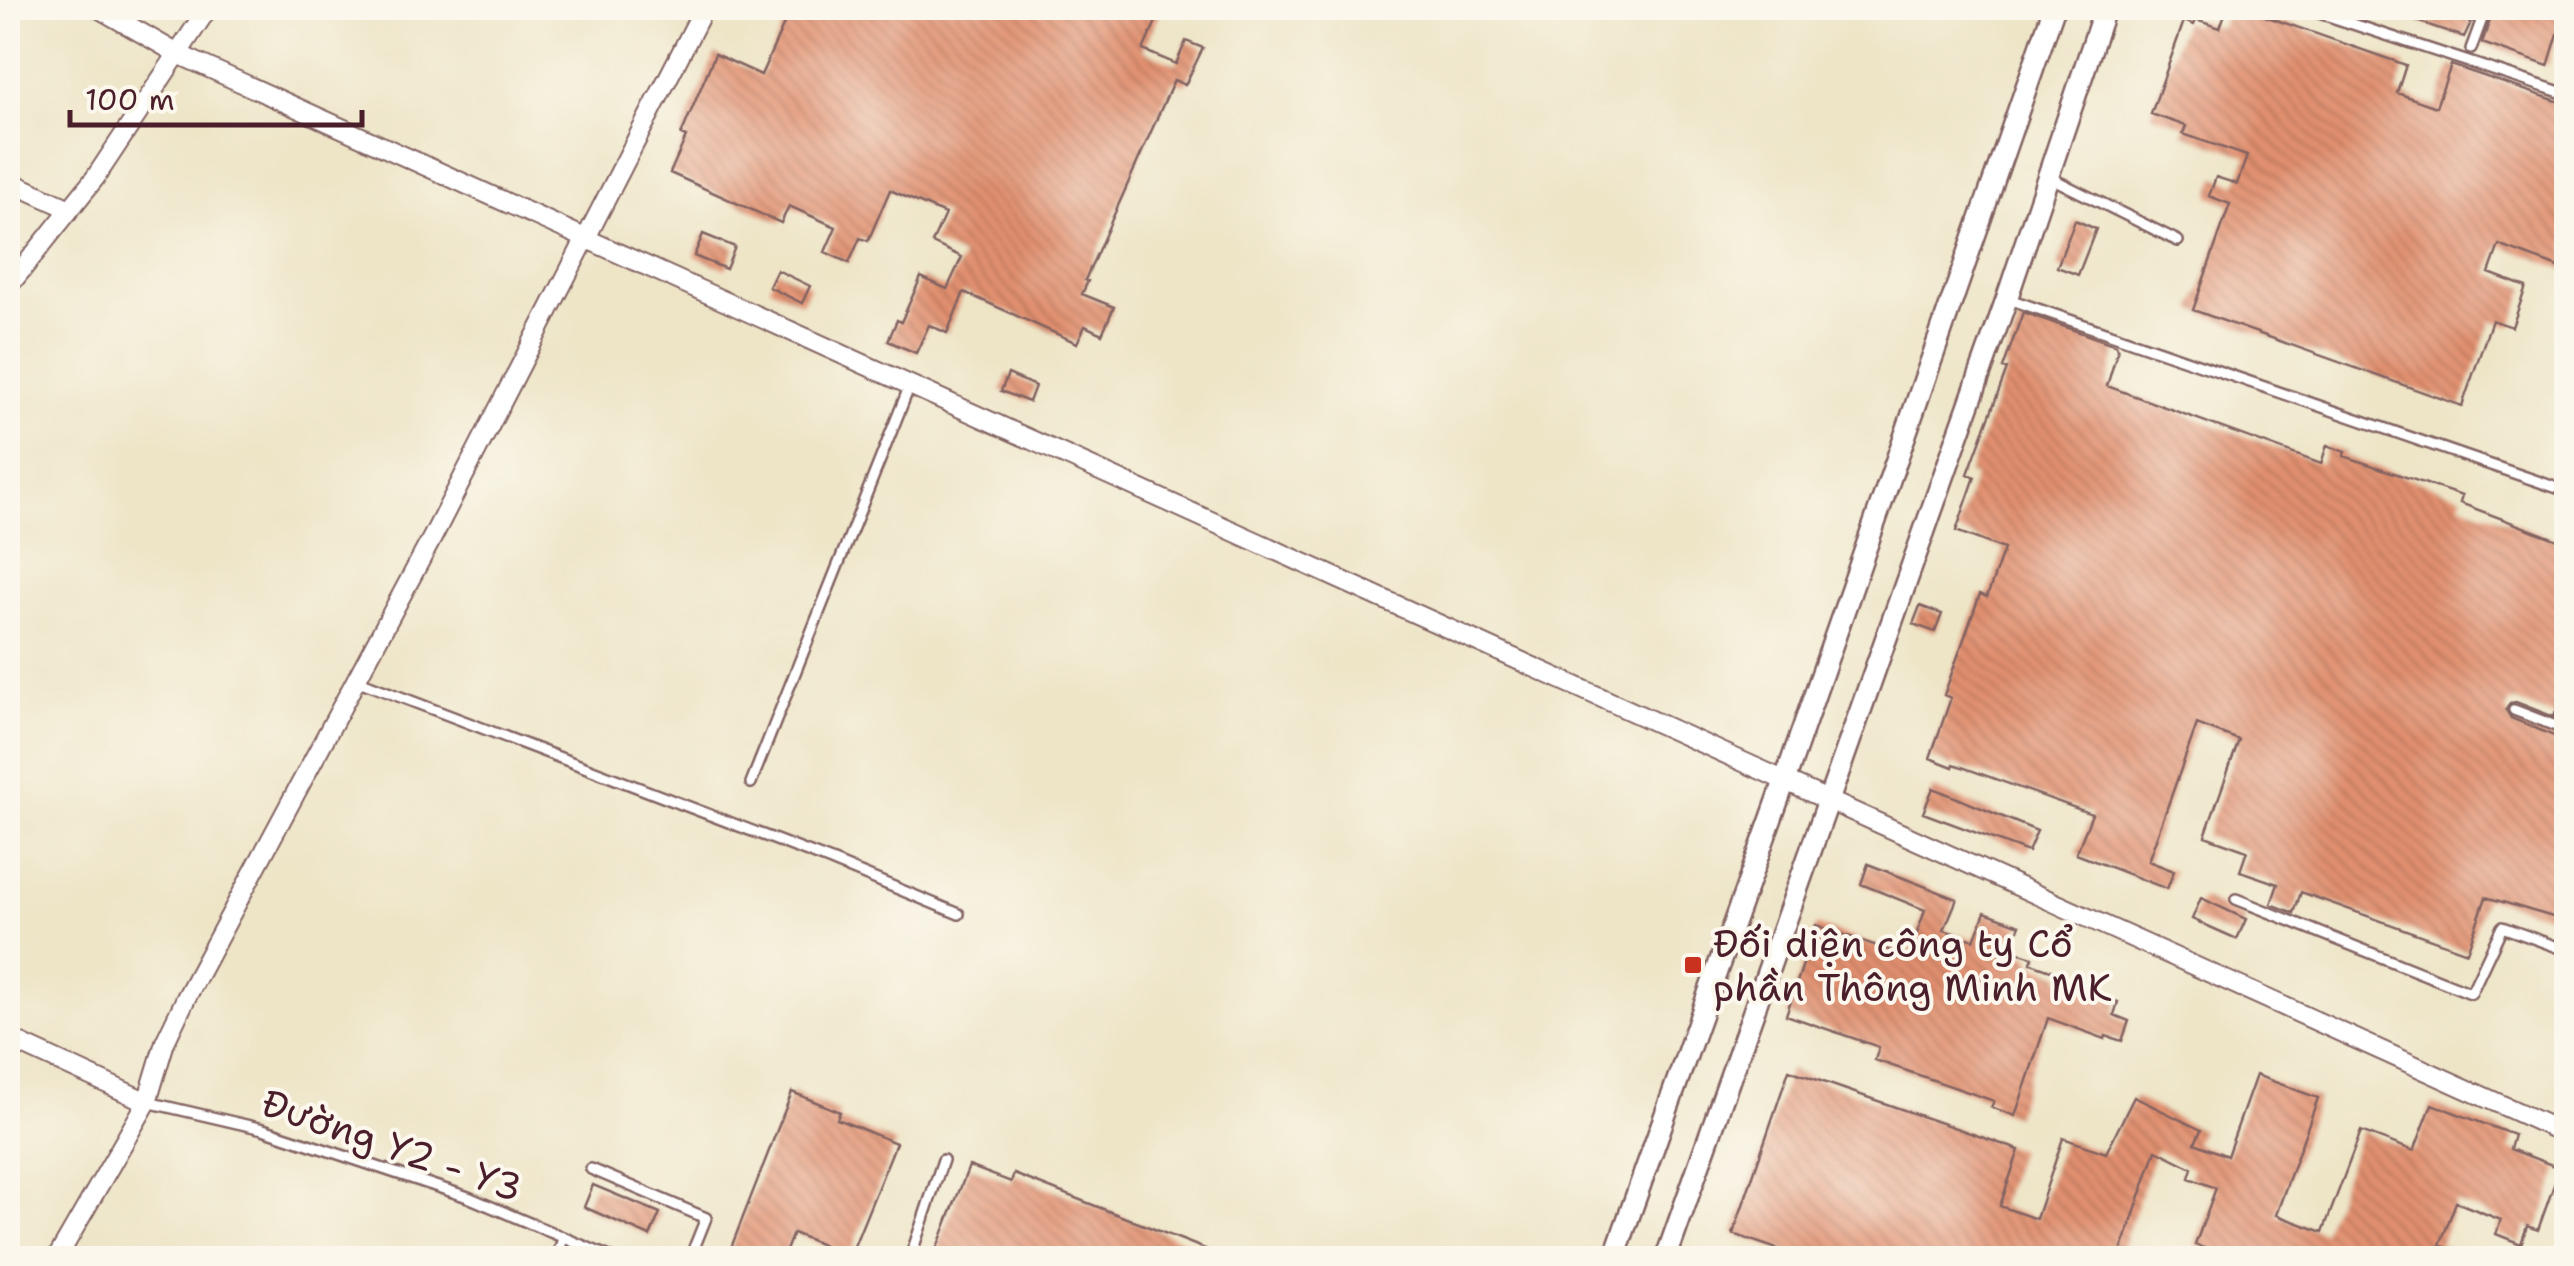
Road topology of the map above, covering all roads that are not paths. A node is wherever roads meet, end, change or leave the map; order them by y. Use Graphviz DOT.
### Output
graph roads {
  1 [pos="98,8"];
  2 [pos="208,8"];
  3 [pos="704,8"];
  4 [pos="2054,8"];
  5 [pos="2106,8"];
  6 [pos="2304,8"];
  7 [pos="2486,8"];
  8 [pos="2471,49"];
  9 [pos="178,54"];
  10 [pos="2566,94"];
  11 [pos="2046,176"];
  12 [pos="8,181"];
  13 [pos="70,209"];
  14 [pos="585,238"];
  15 [pos="2178,241"];
  16 [pos="8,287"];
  17 [pos="2007,298"];
  18 [pos="910,385"];
  19 [pos="2566,490"];
  20 [pos="356,680"];
  21 [pos="2514,710"];
  22 [pos="2566,730"];
  23 [pos="1785,780"];
  24 [pos="751,783"];
  25 [pos="1830,799"];
  26 [pos="2236,900"];
  27 [pos="959,914"];
  28 [pos="2566,950"];
  29 [pos="8,1038"];
  30 [pos="147,1102"];
  31 [pos="2566,1134"];
  32 [pos="944,1160"];
  33 [pos="591,1170"];
  34 [pos="563,1239"];
  35 [pos="57,1258"];
  36 [pos="556,1258"];
  37 [pos="612,1258"];
  38 [pos="690,1258"];
  39 [pos="910,1258"];
  40 [pos="1614,1258"];
  41 [pos="1666,1258"];
  1 -- 9 [label="street"];
  2 -- 9 [label="street"];
  3 -- 14 [label="street"];
  4 -- 23 [label="street"];
  5 -- 11 [label="street"];
  6 -- 10 [label="lane"];
  7 -- 8 [label="lane"];
  9 -- 13 [label="street"];
  9 -- 14 [label="street"];
  11 -- 15 [label="lane"];
  11 -- 17 [label="street"];
  12 -- 13 [label="street"];
  13 -- 16 [label="street"];
  14 -- 18 [label="street"];
  14 -- 20 [label="street"];
  17 -- 19 [label="lane"];
  17 -- 25 [label="street"];
  18 -- 23 [label="street"];
  18 -- 24 [label="lane"];
  20 -- 27 [label="lane"];
  20 -- 30 [label="street"];
  21 -- 22 [label="lane"];
  23 -- 25 [label="street"];
  23 -- 40 [label="street"];
  25 -- 31 [label="street"];
  25 -- 41 [label="street"];
  26 -- 28 [label="lane"];
  29 -- 30 [label="street"];
  30 -- 34 [label="lane, Đường Y2 - Y3"];
  30 -- 35 [label="street"];
  32 -- 39 [label="lane"];
  33 -- 38 [label="lane"];
  34 -- 36 [label="lane"];
  34 -- 37 [label="lane, Đường Y2 - Y3"];
}
